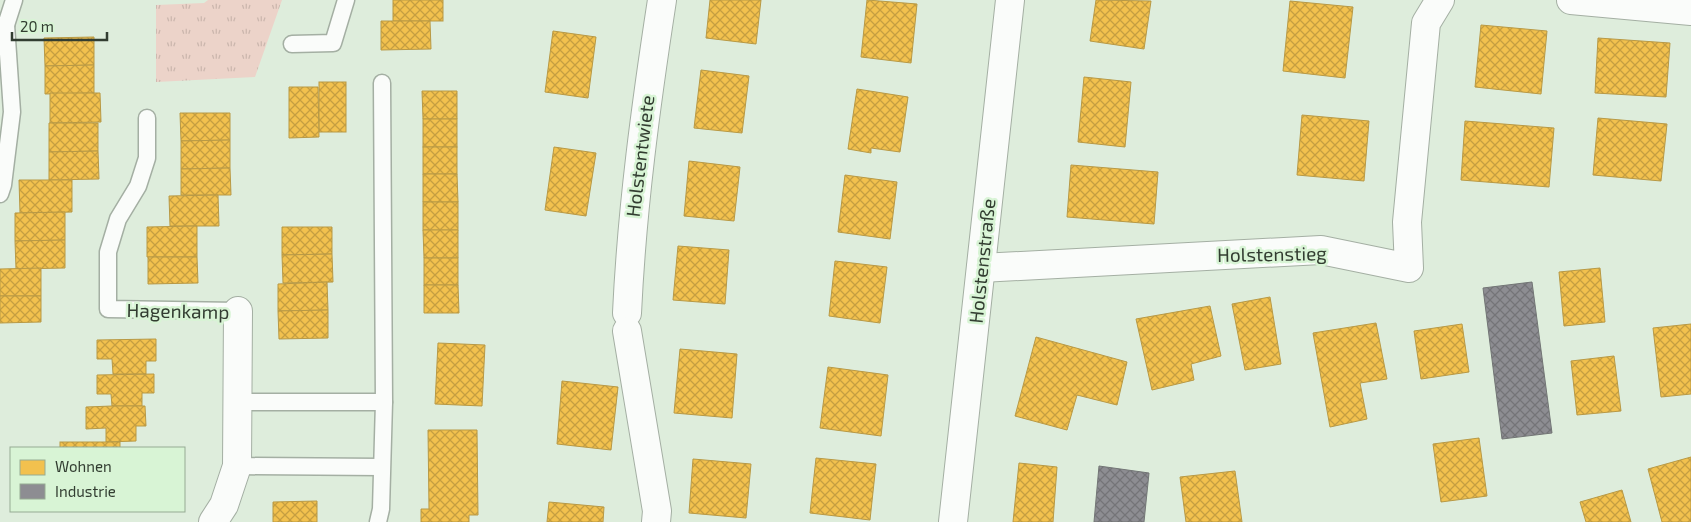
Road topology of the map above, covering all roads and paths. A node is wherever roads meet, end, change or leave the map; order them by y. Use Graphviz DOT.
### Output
graph roads {
  1 [pos="14,0"];
  2 [pos="346,0"];
  3 [pos="662,0"];
  4 [pos="1010,0"];
  5 [pos="1440,0"];
  6 [pos="1571,0"];
  7 [pos="1691,11"];
  8 [pos="3,25"];
  9 [pos="292,44"];
  10 [pos="382,83"];
  11 [pos="147,118"];
  12 [pos="0,194"];
  13 [pos="981,268"];
  14 [pos="238,311"];
  15 [pos="239,402"];
  16 [pos="384,402"];
  17 [pos="237,466"];
  18 [pos="381,467"];
  19 [pos="213,522"];
  20 [pos="378,522"];
  21 [pos="656,522"];
  22 [pos="953,522"];
  1 -- 8 [label="lane"];
  2 -- 9 [label="lane"];
  3 -- 21 [label="street, Holstentwiete"];
  4 -- 13 [label="street, Holstenstraße"];
  5 -- 13 [label="street, Holstenstieg"];
  6 -- 7 [label="street"];
  8 -- 12 [label="lane"];
  10 -- 16 [label="lane"];
  11 -- 14 [label="lane, Hagenkamp"];
  13 -- 22 [label="street, Holstenstraße"];
  14 -- 15 [label="street, Hagenkamp"];
  15 -- 16 [label="lane"];
  15 -- 17 [label="street, Hagenkamp"];
  16 -- 18 [label="lane"];
  17 -- 18 [label="lane"];
  17 -- 19 [label="street, Hagenkamp"];
  18 -- 20 [label="lane"];
}
